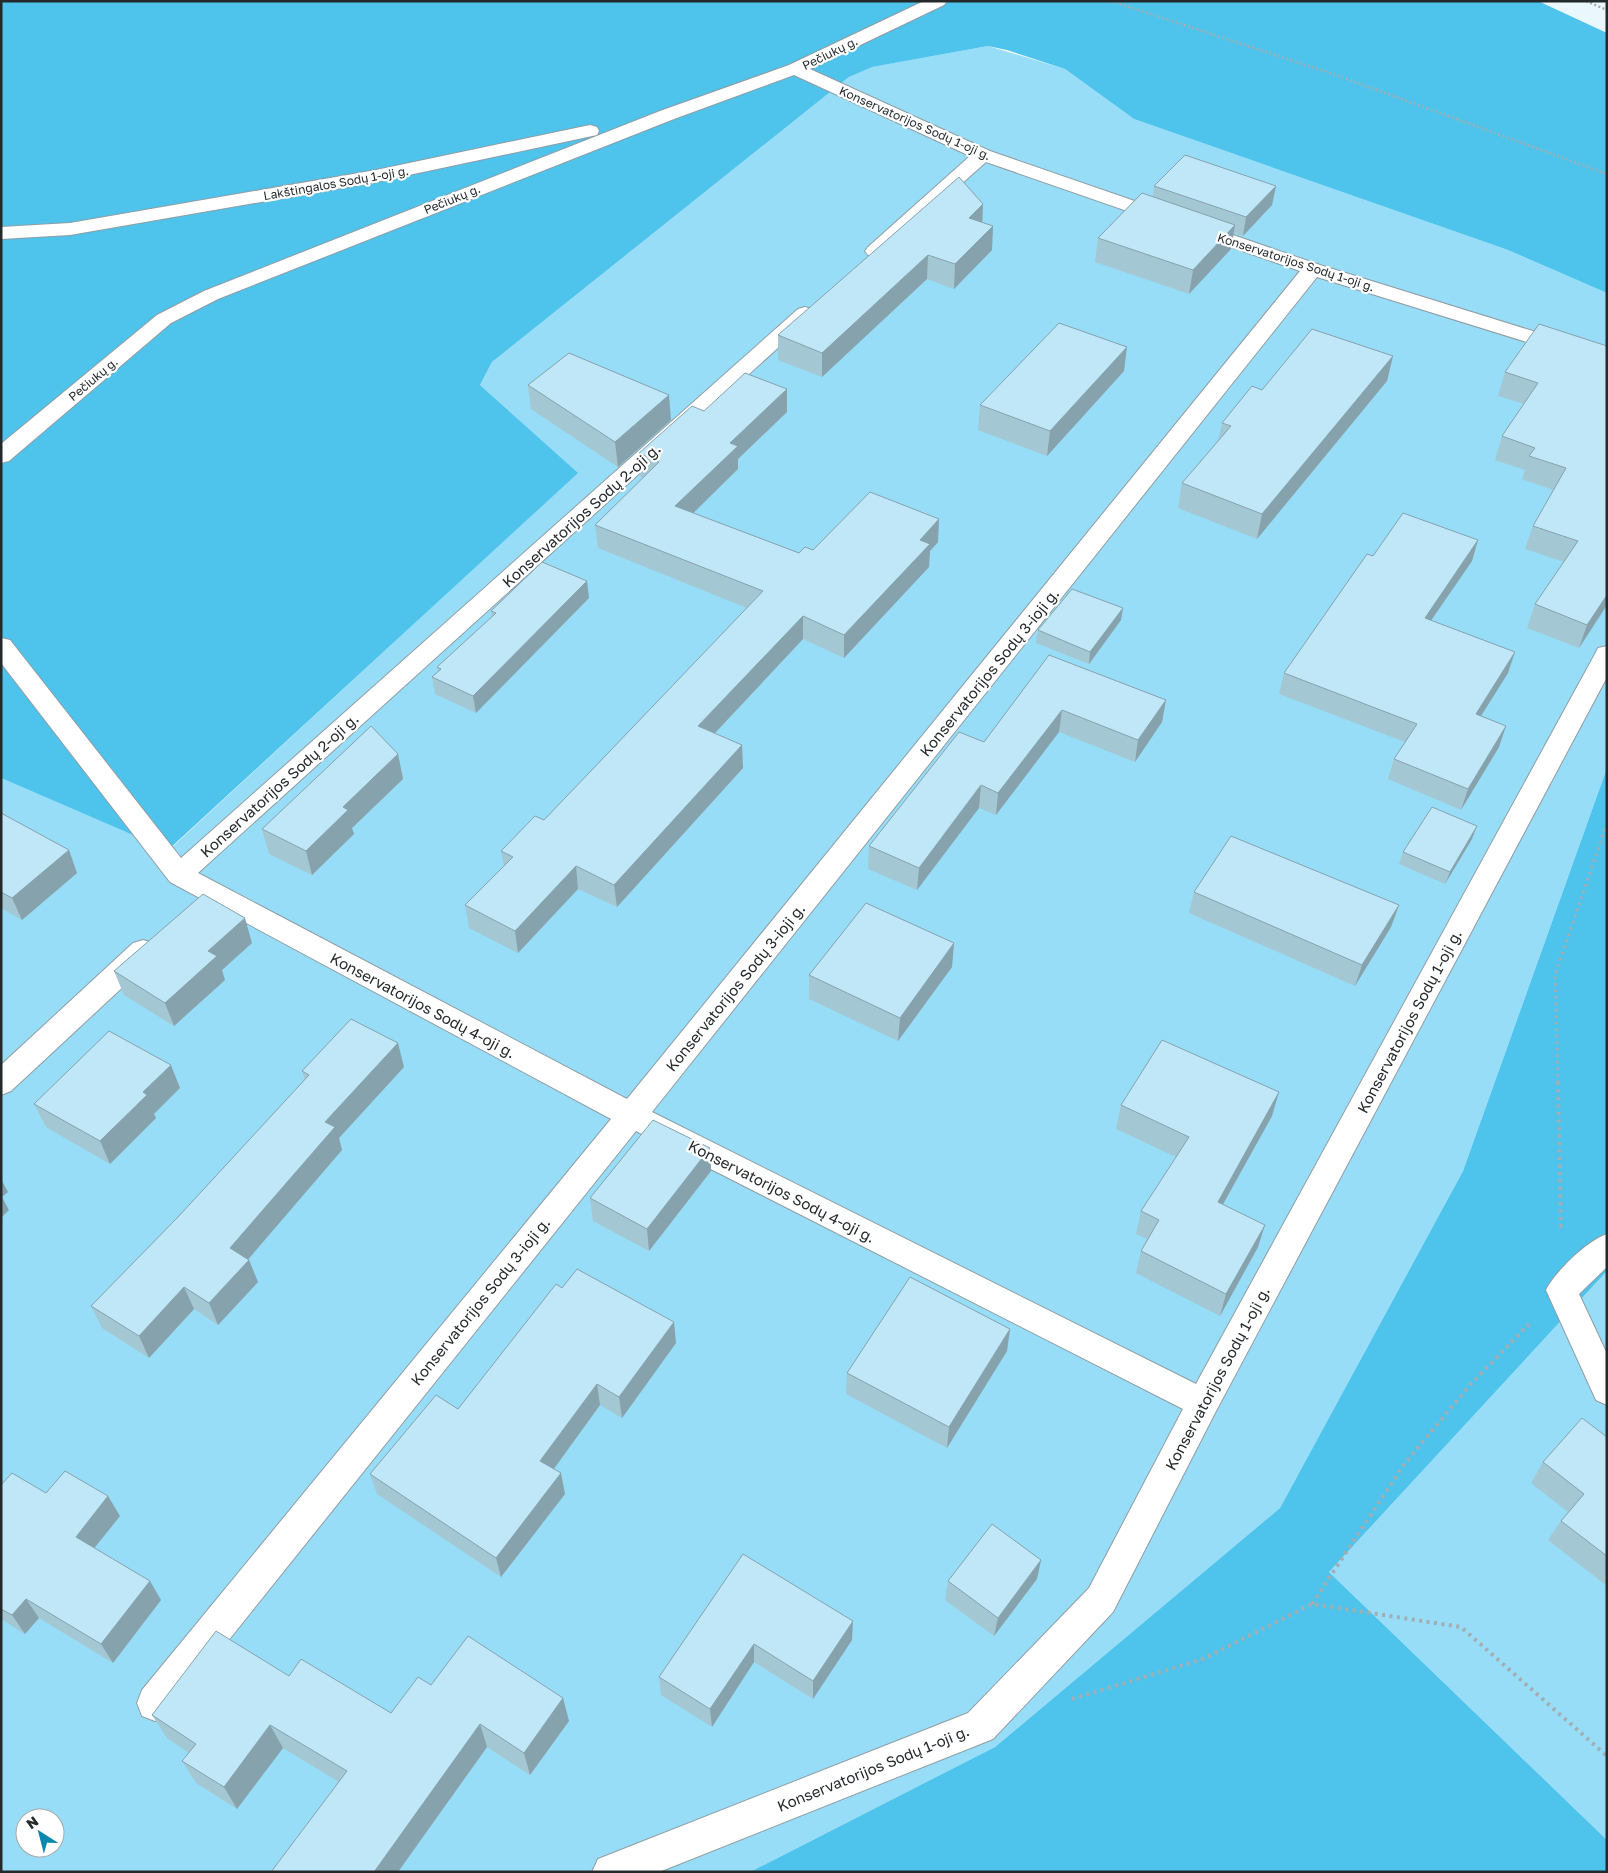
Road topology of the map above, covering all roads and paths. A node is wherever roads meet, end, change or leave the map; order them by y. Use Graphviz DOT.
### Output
graph roads {
  1 [pos="938,1"];
  2 [pos="1111,1"];
  3 [pos="1586,1"];
  4 [pos="1607,10"];
  5 [pos="796,69"];
  6 [pos="667,115"];
  7 [pos="983,155"];
  8 [pos="1607,174"];
  9 [pos="1,233"];
  10 [pos="857,267"];
  11 [pos="1313,269"];
  12 [pos="820,300"];
  13 [pos="1607,361"];
  14 [pos="1,456"];
  15 [pos="1,646"];
  16 [pos="1607,654"];
  17 [pos="1607,823"];
  18 [pos="179,875"];
  19 [pos="208,891"];
  20 [pos="187,911"];
  21 [pos="165,931"];
  22 [pos="1,1083"];
  23 [pos="631,1115"];
  24 [pos="1607,1247"];
  25 [pos="1562,1290"];
  26 [pos="1607,1390"];
  27 [pos="1203,1403"];
  28 [pos="1312,1604"];
  29 [pos="1063,1701"];
  30 [pos="154,1703"];
  31 [pos="1607,1756"];
  32 [pos="611,1872"];
  1 -- 5 [label="street, Pečiukų g."];
  2 -- 8 [label="path"];
  3 -- 4 [label="path"];
  5 -- 6 [label="street, Pečiukų g."];
  5 -- 7 [label="street, Konservatorijos Sodų 1-oji g."];
  6 -- 9 [label="street, Lakštingalos Sodų 1-oji g."];
  6 -- 14 [label="street, Pečiukų g."];
  7 -- 10 [label="street"];
  7 -- 11 [label="street, Konservatorijos Sodų 1-oji g."];
  11 -- 13 [label="street, Konservatorijos Sodų 1-oji g."];
  11 -- 23 [label="street, Konservatorijos Sodų 3-ioji g."];
  12 -- 18 [label="street, Konservatorijos Sodų 2-oji g."];
  15 -- 18 [label="street"];
  16 -- 27 [label="street, Konservatorijos Sodų 1-oji g."];
  17 -- 25 [label="path"];
  18 -- 19 [label="street, Konservatorijos Sodų 4-oji g."];
  19 -- 20 [label="street"];
  19 -- 23 [label="street, Konservatorijos Sodų 4-oji g."];
  21 -- 22 [label="street"];
  23 -- 27 [label="street, Konservatorijos Sodų 4-oji g."];
  23 -- 30 [label="street, Konservatorijos Sodų 3-ioji g."];
  24 -- 25 [label="street"];
  25 -- 26 [label="street"];
  25 -- 28 [label="path"];
  27 -- 32 [label="street, Konservatorijos Sodų 1-oji g."];
  28 -- 29 [label="path"];
  28 -- 31 [label="path"];
}
